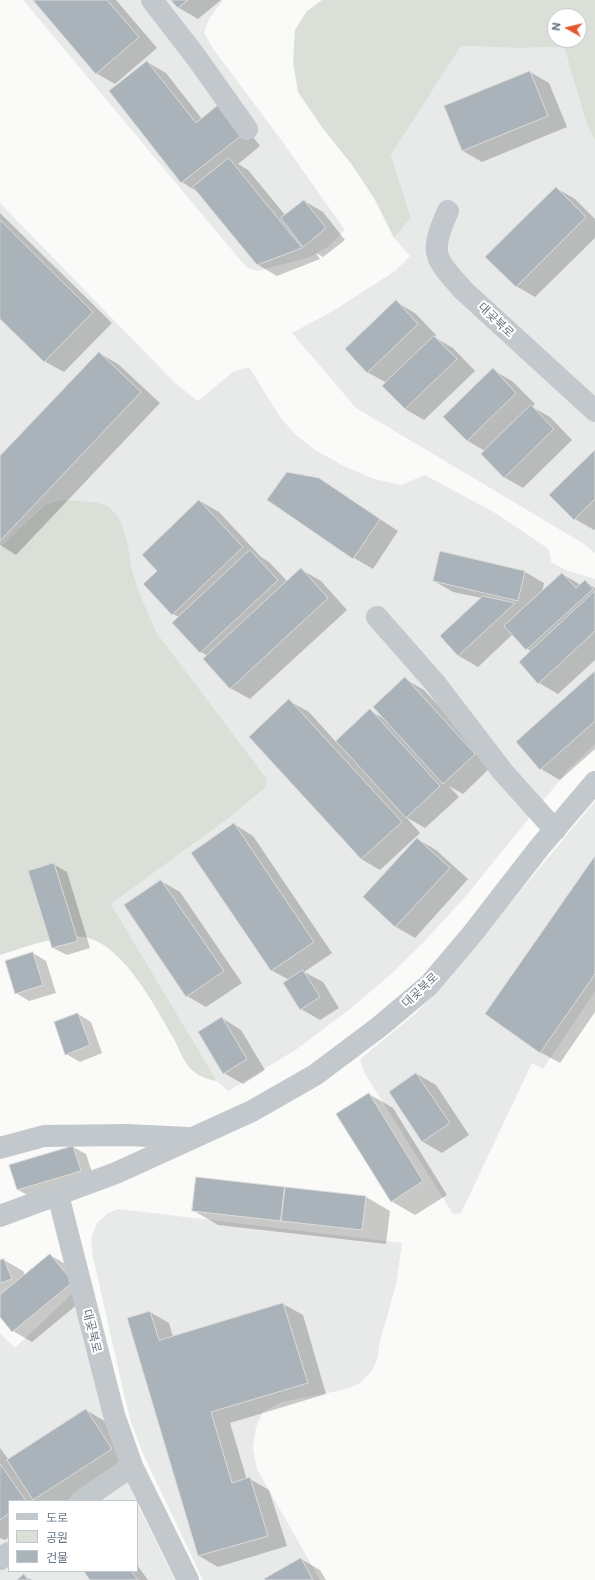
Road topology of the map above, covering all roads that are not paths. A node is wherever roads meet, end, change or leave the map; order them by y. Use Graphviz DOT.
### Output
graph roads {
  1 [pos="152,0"];
  2 [pos="247,129"];
  3 [pos="448,212"];
  4 [pos="595,411"];
  5 [pos="377,617"];
  6 [pos="595,782"];
  7 [pos="554,830"];
  8 [pos="193,1138"];
  9 [pos="0,1148"];
  10 [pos="58,1195"];
  11 [pos="0,1216"];
  12 [pos="132,1466"];
  13 [pos="82,1500"];
  14 [pos="8,1553"];
  15 [pos="0,1559"];
  16 [pos="188,1580"];
  1 -- 2 [label="street"];
  3 -- 4 [label="street, 대곶북로"];
  5 -- 7 [label="street"];
  6 -- 7 [label="street, 대곶북로"];
  7 -- 8 [label="street, 대곶북로"];
  8 -- 9 [label="street, 대곶북로"];
  8 -- 10 [label="street, 대곶북로"];
  10 -- 11 [label="street, 대곶북로"];
  10 -- 12 [label="street, 대곶북로"];
  12 -- 13 [label="street"];
  12 -- 16 [label="street, 대곶북로"];
  14 -- 15 [label="street"];
}
